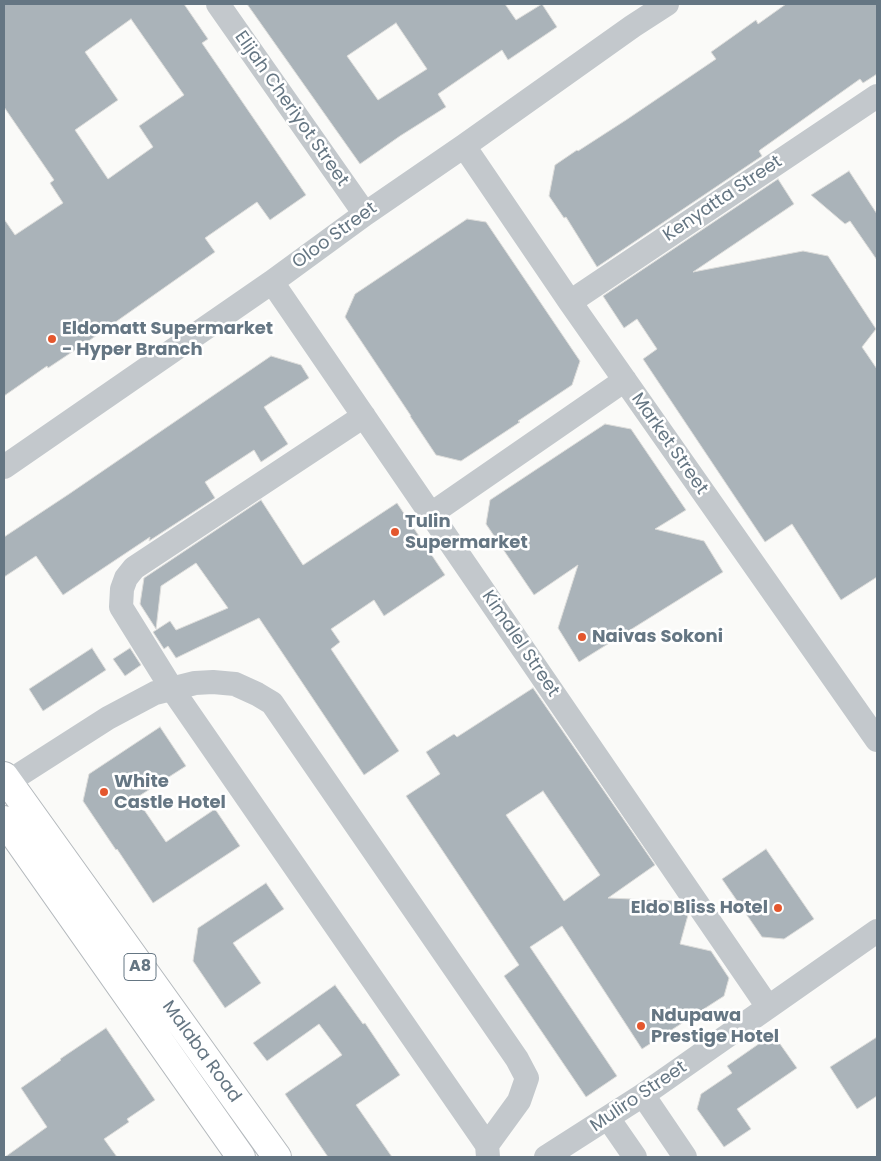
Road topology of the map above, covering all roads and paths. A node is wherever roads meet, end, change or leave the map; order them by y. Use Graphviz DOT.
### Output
graph roads {
  1 [pos="218,4"];
  2 [pos="667,4"];
  3 [pos="877,96"];
  4 [pos="464,146"];
  5 [pos="365,214"];
  6 [pos="272,282"];
  7 [pos="570,302"];
  8 [pos="625,380"];
  9 [pos="364,416"];
  10 [pos="4,467"];
  11 [pos="431,514"];
  12 [pos="172,689"];
  13 [pos="877,740"];
  14 [pos="6,779"];
  15 [pos="4,820"];
  16 [pos="877,931"];
  17 [pos="768,1007"];
  18 [pos="643,1095"];
  19 [pos="608,1118"];
  20 [pos="488,1151"];
  21 [pos="241,1157"];
  22 [pos="277,1157"];
  23 [pos="546,1157"];
  24 [pos="635,1157"];
  25 [pos="685,1157"];
  1 -- 5 [label="street, Elijah Cheriyot Street"];
  2 -- 4 [label="street, Oloo Street"];
  3 -- 7 [label="street, Kenyatta Street"];
  4 -- 5 [label="street, Oloo Street"];
  4 -- 7 [label="street, Market Street"];
  5 -- 6 [label="street, Oloo Street"];
  6 -- 9 [label="street, Kimalel Street"];
  6 -- 10 [label="street, Oloo Street"];
  7 -- 8 [label="street, Market Street"];
  8 -- 11 [label="street"];
  8 -- 13 [label="street, Market Street"];
  9 -- 11 [label="street, Kimalel Street"];
  9 -- 12 [label="street"];
  11 -- 17 [label="street, Kimalel Street"];
  12 -- 14 [label="street"];
  12 -- 20 [label="street"];
  12 -- 20 [label="street"];
  14 -- 22 [label="highway, Malaba Road / A8"];
  15 -- 21 [label="highway, A8"];
  16 -- 17 [label="street, Muliro Street"];
  17 -- 18 [label="street, Muliro Street"];
  18 -- 19 [label="street, Muliro Street"];
  18 -- 25 [label="street"];
  19 -- 23 [label="street, Muliro Street"];
  19 -- 24 [label="street"];
}
